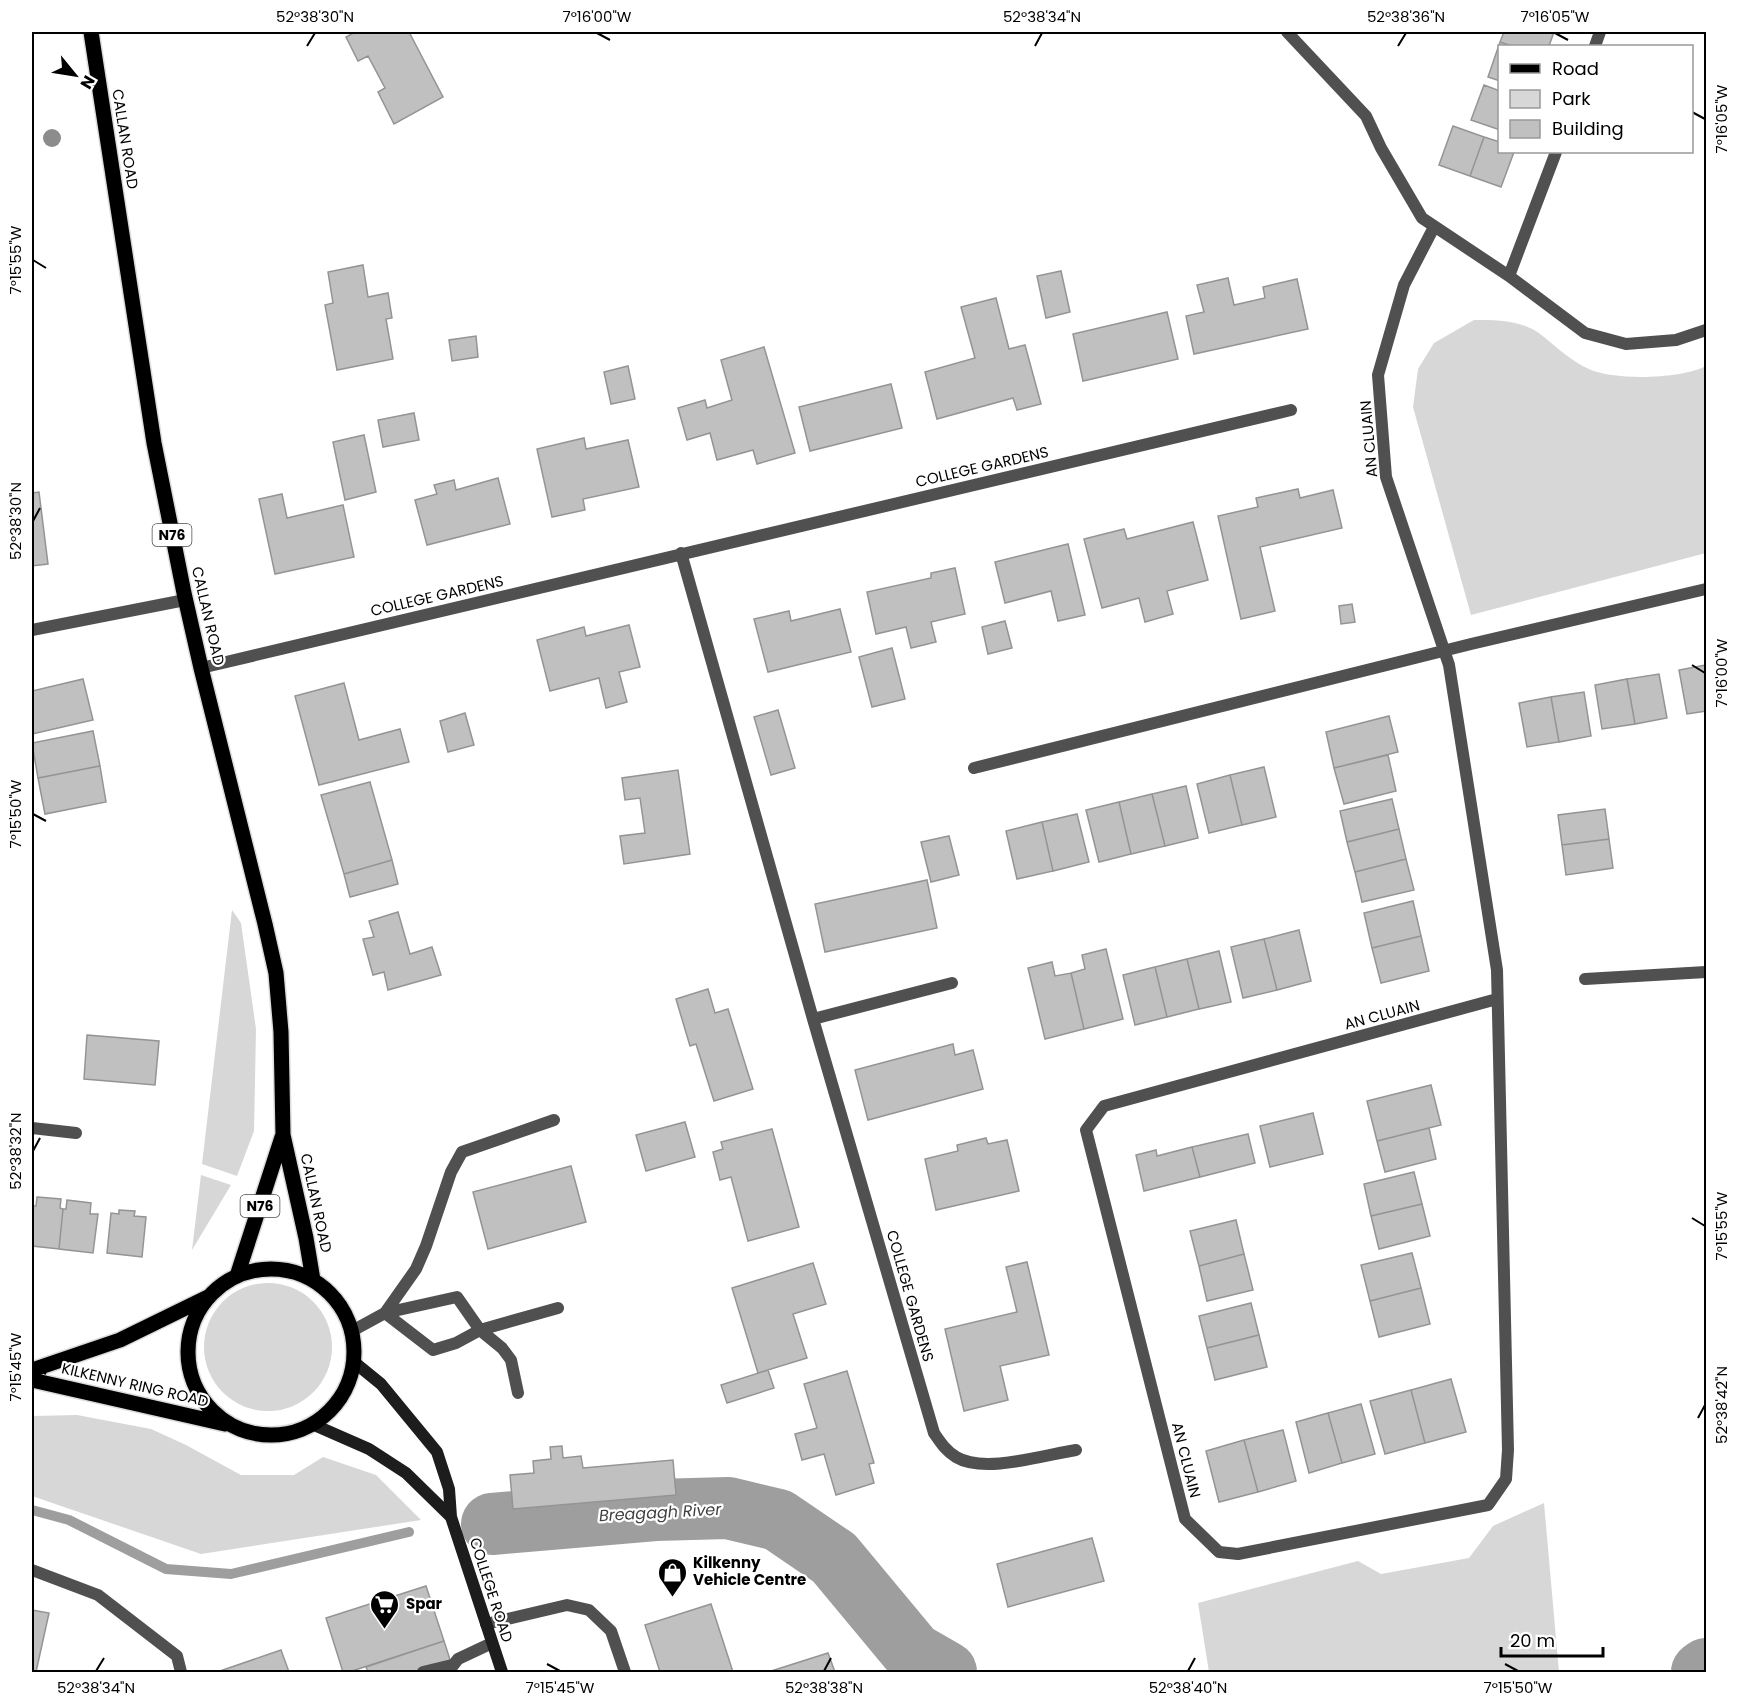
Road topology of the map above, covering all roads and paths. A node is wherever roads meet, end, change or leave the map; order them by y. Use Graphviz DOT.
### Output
graph roads {
  1 [pos="90,32"];
  2 [pos="1287,32"];
  3 [pos="1556,153"];
  4 [pos="1434,227"];
  5 [pos="1509,276"];
  6 [pos="1707,330"];
  7 [pos="1291,410"];
  8 [pos="681,553"];
  9 [pos="1707,589"];
  10 [pos="185,600"];
  11 [pos="32,630"];
  12 [pos="1445,651"];
  13 [pos="201,668"];
  14 [pos="974,768"];
  15 [pos="1707,972"];
  16 [pos="1585,979"];
  17 [pos="952,984"];
  18 [pos="1497,999"];
  19 [pos="813,1019"];
  20 [pos="554,1120"];
  21 [pos="32,1128"];
  22 [pos="76,1133"];
  23 [pos="283,1135"];
  24 [pos="237,1276"];
  25 [pos="313,1280"];
  26 [pos="208,1297"];
  27 [pos="558,1308"];
  28 [pos="385,1313"];
  29 [pos="480,1330"];
  30 [pos="352,1331"];
  31 [pos="354,1362"];
  32 [pos="32,1370"];
  33 [pos="32,1380"];
  34 [pos="518,1393"];
  35 [pos="312,1424"];
  36 [pos="231,1425"];
  37 [pos="1076,1450"];
  38 [pos="451,1517"];
  39 [pos="32,1570"];
  40 [pos="486,1624"];
  41 [pos="492,1643"];
  42 [pos="450,1669"];
  43 [pos="182,1672"];
  44 [pos="423,1672"];
  45 [pos="502,1672"];
  46 [pos="625,1672"];
  1 -- 10 [label="main road, CALLAN ROAD / N76"];
  2 -- 4 [label="street"];
  3 -- 5 [label="street"];
  4 -- 5 [label="street"];
  4 -- 12 [label="street, AN CLUAIN"];
  5 -- 6 [label="street"];
  7 -- 8 [label="street, COLLEGE GARDENS"];
  8 -- 13 [label="street, COLLEGE GARDENS"];
  8 -- 19 [label="street, COLLEGE GARDENS"];
  9 -- 12 [label="street"];
  10 -- 11 [label="street"];
  10 -- 13 [label="main road, CALLAN ROAD / N76"];
  12 -- 14 [label="street"];
  12 -- 18 [label="street, AN CLUAIN"];
  13 -- 23 [label="main road, CALLAN ROAD / N76"];
  15 -- 16 [label="street"];
  17 -- 19 [label="street"];
  18 -- 18 [label="street, AN CLUAIN"];
  19 -- 37 [label="street, COLLEGE GARDENS"];
  20 -- 28 [label="street"];
  21 -- 22 [label="street"];
  23 -- 24 [label="main road, CALLAN ROAD / N76"];
  23 -- 25 [label="main road, CALLAN ROAD / N76"];
  24 -- 25 [label="main road"];
  24 -- 26 [label="main road"];
  25 -- 30 [label="main road"];
  26 -- 32 [label="main road, KILKENNY RING ROAD"];
  26 -- 36 [label="main road"];
  27 -- 29 [label="street"];
  28 -- 29 [label="street"];
  28 -- 29 [label="street"];
  28 -- 30 [label="street"];
  29 -- 34 [label="street"];
  30 -- 31 [label="main road"];
  31 -- 35 [label="main road"];
  31 -- 38 [label="main road, COLLEGE ROAD"];
  33 -- 36 [label="main road, KILKENNY RING ROAD"];
  35 -- 36 [label="main road"];
  35 -- 38 [label="main road, COLLEGE ROAD"];
  38 -- 40 [label="main road, COLLEGE ROAD"];
  39 -- 43 [label="street"];
  40 -- 41 [label="main road, COLLEGE ROAD"];
  40 -- 46 [label="street"];
  41 -- 42 [label="street"];
  41 -- 45 [label="main road, COLLEGE ROAD"];
  42 -- 44 [label="street"];
}
